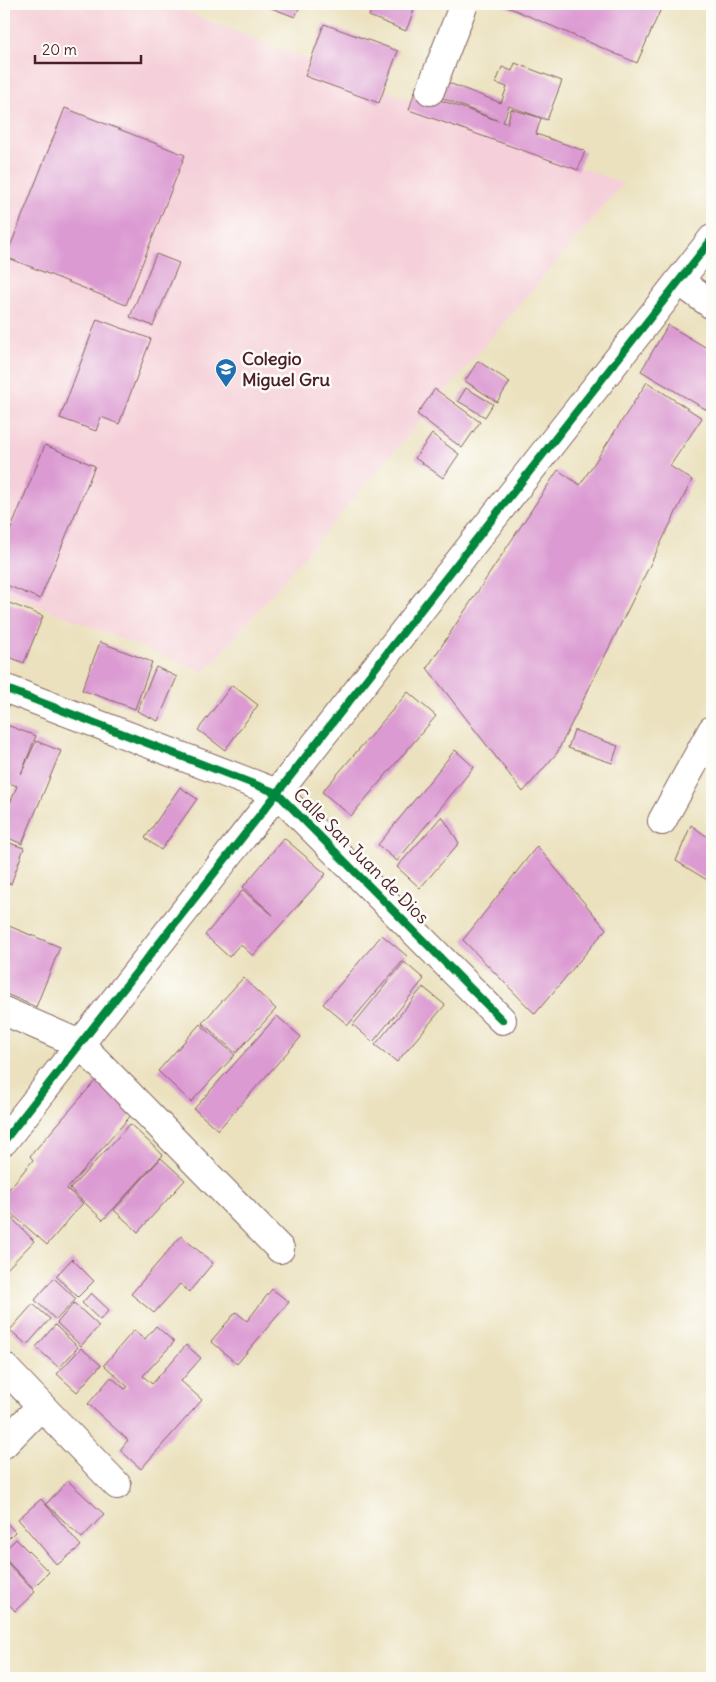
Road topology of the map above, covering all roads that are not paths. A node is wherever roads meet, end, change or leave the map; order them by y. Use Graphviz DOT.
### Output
graph roads {
  1 [pos="464,4"];
  2 [pos="430,91"];
  3 [pos="712,239"];
  4 [pos="680,281"];
  5 [pos="712,305"];
  6 [pos="4,688"];
  7 [pos="712,730"];
  8 [pos="278,793"];
  9 [pos="662,821"];
  10 [pos="4,1011"];
  11 [pos="502,1020"];
  12 [pos="80,1044"];
  13 [pos="4,1142"];
  14 [pos="280,1248"];
  15 [pos="4,1367"];
  16 [pos="41,1406"];
  17 [pos="4,1444"];
  18 [pos="118,1485"];
  1 -- 2 [label="street"];
  3 -- 4 [label="street"];
  4 -- 5 [label="street"];
  4 -- 8 [label="street"];
  6 -- 8 [label="street, Calle San Juan de Dios"];
  7 -- 9 [label="street"];
  8 -- 11 [label="street, Calle San Juan de Dios"];
  8 -- 12 [label="street"];
  10 -- 12 [label="street"];
  12 -- 13 [label="street"];
  12 -- 14 [label="street"];
  15 -- 16 [label="street"];
  16 -- 17 [label="street"];
  16 -- 18 [label="street"];
}
